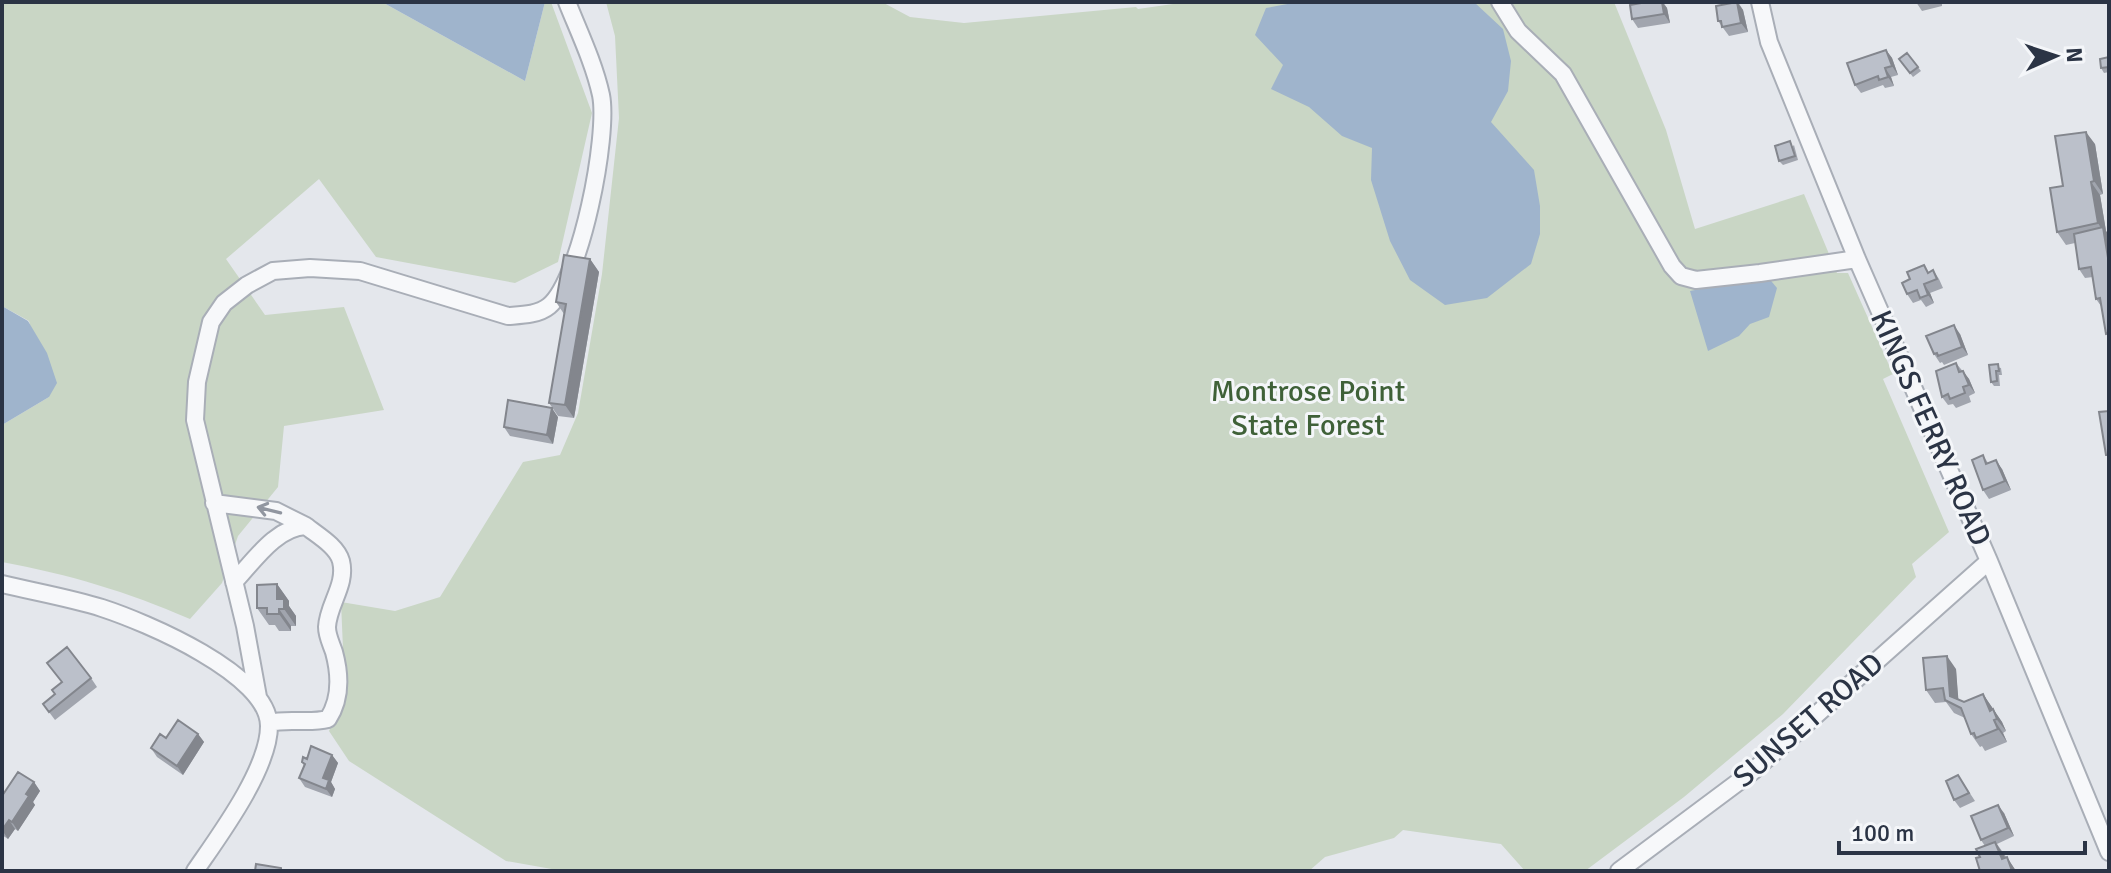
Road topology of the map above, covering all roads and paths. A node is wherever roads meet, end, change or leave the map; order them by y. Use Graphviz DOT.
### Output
graph roads {
  1 [pos="567,2"];
  2 [pos="1500,2"];
  3 [pos="1760,2"];
  4 [pos="1857,259"];
  5 [pos="214,503"];
  6 [pos="306,526"];
  7 [pos="1989,561"];
  8 [pos="234,582"];
  9 [pos="2,584"];
  10 [pos="258,697"];
  11 [pos="269,723"];
  12 [pos="2107,843"];
  13 [pos="195,871"];
  14 [pos="1619,871"];
  1 -- 5 [label="street"];
  2 -- 4 [label="street"];
  3 -- 4 [label="street, KINGS FERRY ROAD"];
  4 -- 7 [label="street, KINGS FERRY ROAD"];
  6 -- 5 [label="street, one-way"];
  5 -- 8 [label="street"];
  6 -- 8 [label="street"];
  6 -- 11 [label="street"];
  7 -- 12 [label="street, KINGS FERRY ROAD"];
  7 -- 14 [label="street, SUNSET ROAD"];
  8 -- 10 [label="street"];
  9 -- 10 [label="street"];
  10 -- 11 [label="street"];
  11 -- 13 [label="street"];
}
